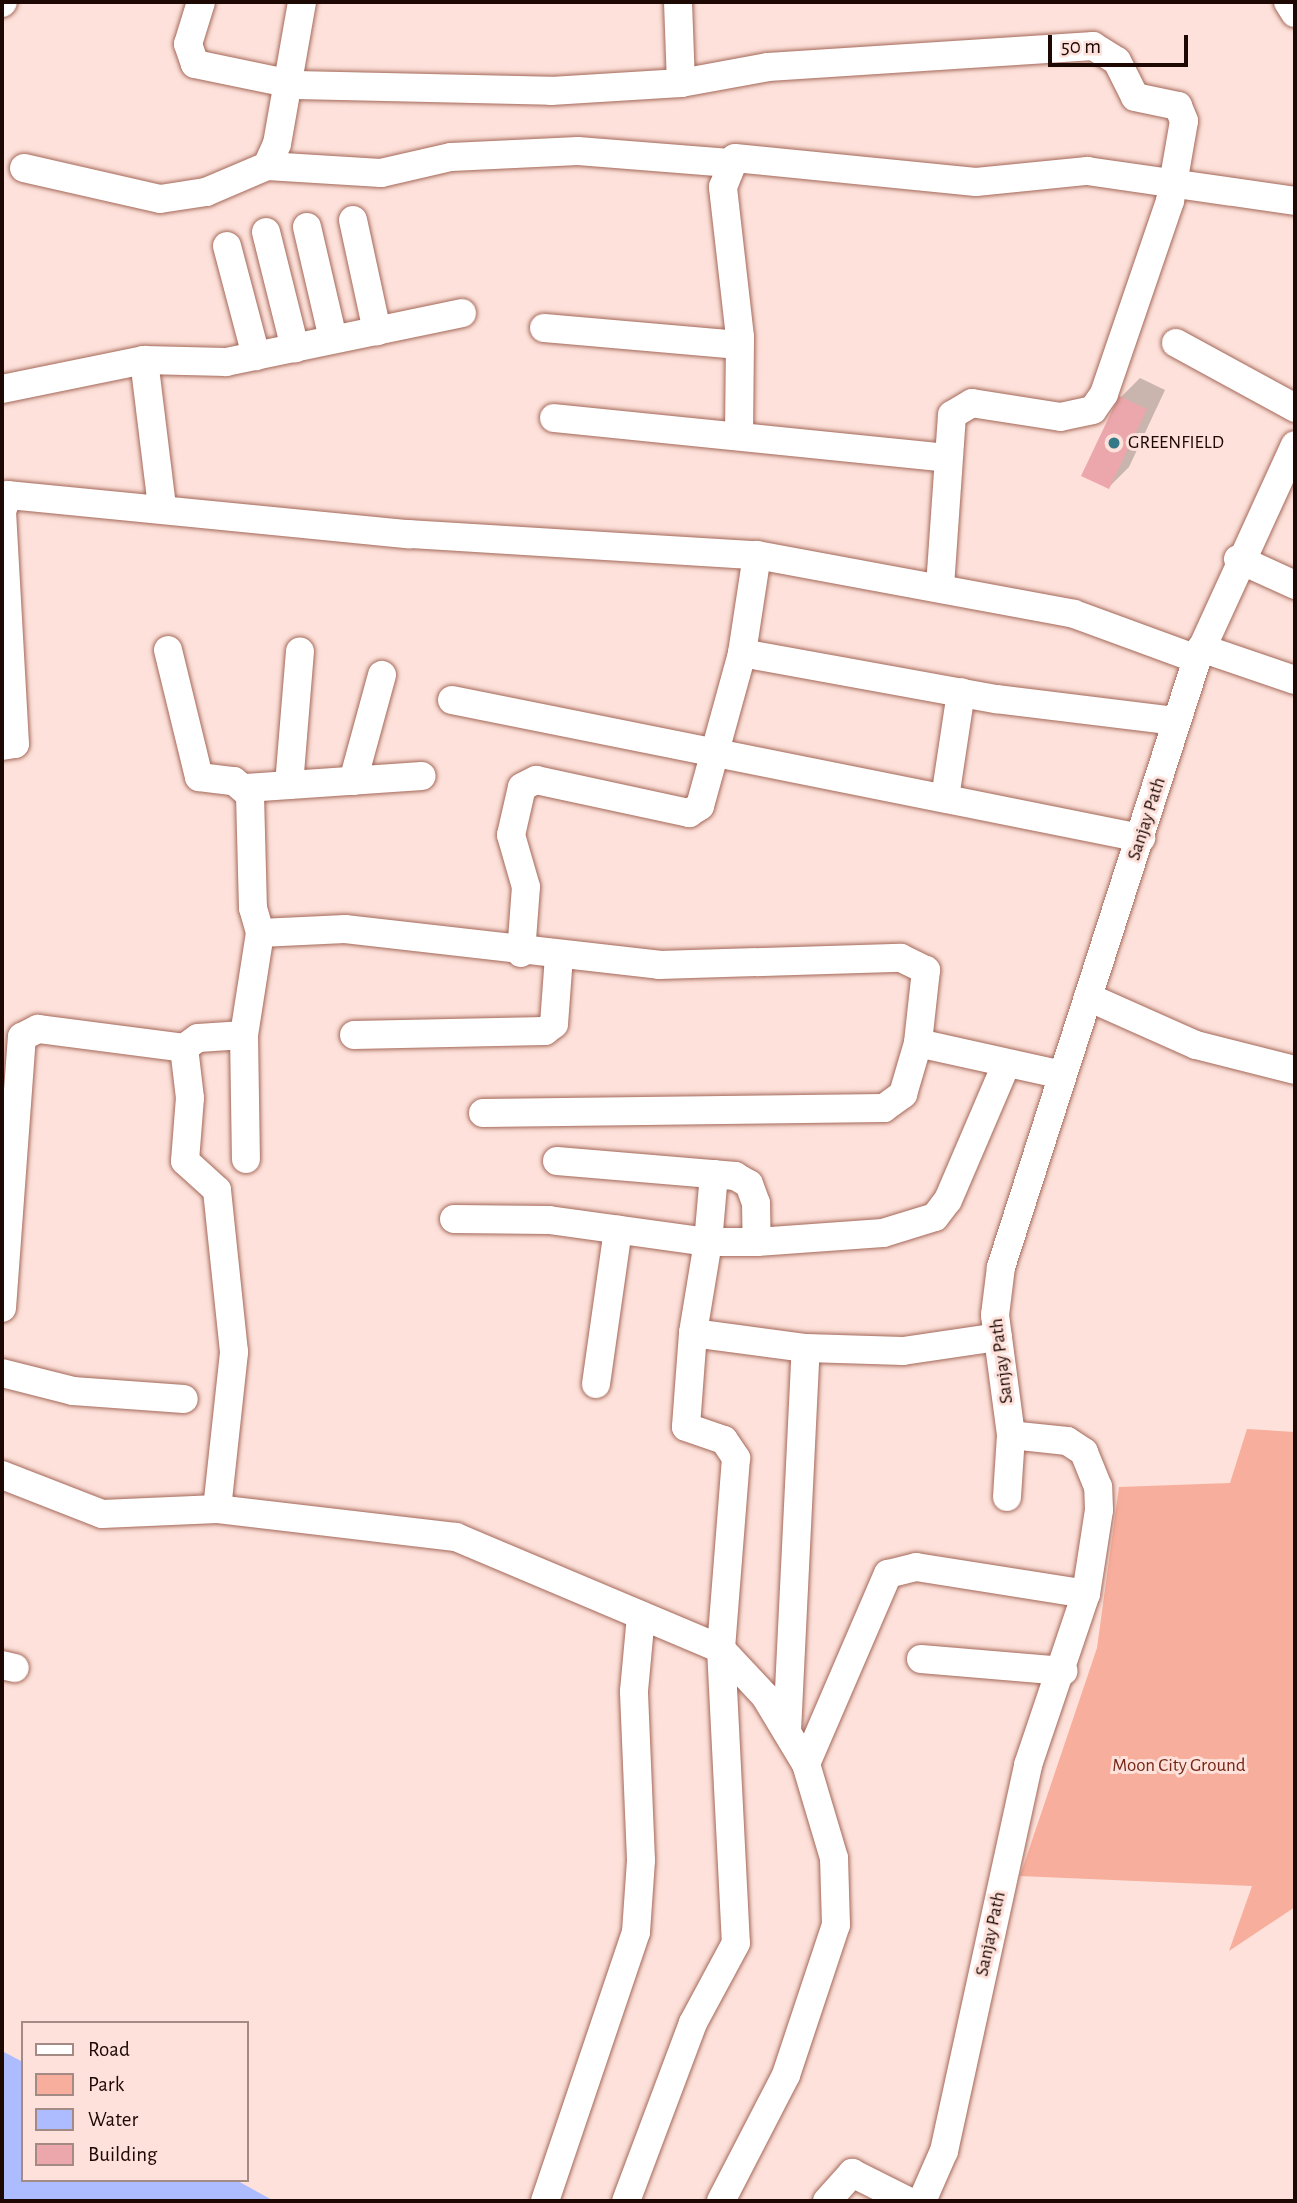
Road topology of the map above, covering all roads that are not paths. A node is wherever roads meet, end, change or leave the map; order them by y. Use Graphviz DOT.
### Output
graph roads {
  1 [pos="201,2"];
  2 [pos="302,2"];
  3 [pos="678,2"];
  4 [pos="1288,2"];
  5 [pos="1295,13"];
  6 [pos="286,83"];
  7 [pos="681,83"];
  8 [pos="730,163"];
  9 [pos="267,166"];
  10 [pos="24,168"];
  11 [pos="1173,182"];
  12 [pos="1295,201"];
  13 [pos="353,220"];
  14 [pos="307,227"];
  15 [pos="266,232"];
  16 [pos="227,246"];
  17 [pos="462,313"];
  18 [pos="544,328"];
  19 [pos="377,331"];
  20 [pos="333,340"];
  21 [pos="1176,343"];
  22 [pos="740,345"];
  23 [pos="295,348"];
  24 [pos="257,356"];
  25 [pos="144,360"];
  26 [pos="2,389"];
  27 [pos="1295,408"];
  28 [pos="554,418"];
  29 [pos="739,436"];
  30 [pos="1295,445"];
  31 [pos="948,458"];
  32 [pos="5,495"];
  33 [pos="162,507"];
  34 [pos="757,555"];
  35 [pos="1238,559"];
  36 [pos="940,585"];
  37 [pos="1295,585"];
  38 [pos="168,650"];
  39 [pos="300,651"];
  40 [pos="742,653"];
  41 [pos="1199,654"];
  42 [pos="382,675"];
  43 [pos="1295,680"];
  44 [pos="961,692"];
  45 [pos="452,700"];
  46 [pos="1175,721"];
  47 [pos="2,746"];
  48 [pos="718,751"];
  49 [pos="422,776"];
  50 [pos="353,781"];
  51 [pos="289,785"];
  52 [pos="246,788"];
  53 [pos="946,798"];
  54 [pos="1141,838"];
  55 [pos="260,933"];
  56 [pos="521,953"];
  57 [pos="559,956"];
  58 [pos="1087,997"];
  59 [pos="244,1035"];
  60 [pos="354,1035"];
  61 [pos="918,1043"];
  62 [pos="184,1048"];
  63 [pos="1005,1067"];
  64 [pos="1295,1070"];
  65 [pos="1058,1074"];
  66 [pos="483,1113"];
  67 [pos="6,1147"];
  68 [pos="246,1158"];
  69 [pos="557,1161"];
  70 [pos="714,1174"];
  71 [pos="453,1219"];
  72 [pos="618,1230"];
  73 [pos="4,1237"];
  74 [pos="708,1242"];
  75 [pos="757,1242"];
  76 [pos="2,1308"];
  77 [pos="693,1333"];
  78 [pos="998,1337"];
  79 [pos="806,1348"];
  80 [pos="2,1373"];
  81 [pos="596,1384"];
  82 [pos="184,1399"];
  83 [pos="1011,1435"];
  84 [pos="2,1475"];
  85 [pos="1007,1497"];
  86 [pos="217,1509"];
  87 [pos="1086,1594"];
  88 [pos="641,1615"];
  89 [pos="721,1649"];
  90 [pos="921,1659"];
  91 [pos="1063,1671"];
  92 [pos="787,1731"];
  93 [pos="807,1764"];
  94 [pos="545,2201"];
  95 [pos="626,2201"];
  96 [pos="721,2201"];
  97 [pos="827,2201"];
  98 [pos="908,2201"];
  99 [pos="922,2201"];
  1 -- 6 [label="street"];
  2 -- 6 [label="street"];
  3 -- 7 [label="street"];
  4 -- 5 [label="street"];
  6 -- 7 [label="street"];
  6 -- 9 [label="street"];
  7 -- 11 [label="street"];
  8 -- 9 [label="street"];
  8 -- 11 [label="street"];
  8 -- 22 [label="street"];
  9 -- 10 [label="street"];
  11 -- 12 [label="street"];
  11 -- 31 [label="street"];
  13 -- 19 [label="street"];
  14 -- 20 [label="street"];
  15 -- 23 [label="street"];
  16 -- 24 [label="street"];
  17 -- 19 [label="street"];
  18 -- 22 [label="street"];
  19 -- 20 [label="street"];
  20 -- 23 [label="street"];
  21 -- 27 [label="street"];
  22 -- 29 [label="street"];
  23 -- 24 [label="street"];
  24 -- 25 [label="street"];
  25 -- 26 [label="street"];
  25 -- 33 [label="street"];
  28 -- 29 [label="street"];
  29 -- 31 [label="street"];
  30 -- 35 [label="street, Sanjay Path"];
  31 -- 36 [label="street"];
  32 -- 33 [label="street"];
  32 -- 47 [label="street"];
  33 -- 34 [label="street"];
  34 -- 36 [label="street"];
  34 -- 40 [label="street"];
  35 -- 37 [label="street"];
  35 -- 41 [label="street, Sanjay Path"];
  36 -- 41 [label="street"];
  38 -- 52 [label="street"];
  39 -- 51 [label="street"];
  40 -- 44 [label="street"];
  40 -- 48 [label="street"];
  41 -- 43 [label="street"];
  41 -- 46 [label="street, Sanjay Path"];
  42 -- 50 [label="street"];
  44 -- 46 [label="street"];
  44 -- 53 [label="street"];
  45 -- 48 [label="street"];
  46 -- 54 [label="street, Sanjay Path"];
  48 -- 53 [label="street"];
  48 -- 56 [label="street"];
  49 -- 50 [label="street"];
  50 -- 51 [label="street"];
  51 -- 52 [label="street"];
  52 -- 55 [label="street"];
  53 -- 54 [label="street"];
  54 -- 58 [label="street, Sanjay Path"];
  55 -- 56 [label="street"];
  55 -- 59 [label="street"];
  56 -- 57 [label="street"];
  57 -- 60 [label="street"];
  57 -- 61 [label="street"];
  58 -- 64 [label="street"];
  58 -- 65 [label="street, Sanjay Path"];
  59 -- 62 [label="street"];
  59 -- 68 [label="street"];
  61 -- 63 [label="street"];
  61 -- 66 [label="street"];
  62 -- 67 [label="street"];
  62 -- 86 [label="street"];
  63 -- 65 [label="street"];
  63 -- 75 [label="street"];
  65 -- 78 [label="street, Sanjay Path"];
  67 -- 73 [label="street"];
  69 -- 70 [label="street"];
  70 -- 74 [label="street"];
  70 -- 75 [label="street"];
  71 -- 72 [label="street"];
  72 -- 74 [label="street"];
  72 -- 81 [label="street"];
  73 -- 76 [label="street"];
  74 -- 75 [label="street"];
  74 -- 77 [label="street"];
  77 -- 79 [label="street"];
  77 -- 89 [label="street"];
  78 -- 79 [label="street"];
  78 -- 83 [label="street, Sanjay Path"];
  79 -- 92 [label="street"];
  80 -- 82 [label="street"];
  83 -- 85 [label="street"];
  83 -- 87 [label="street, Sanjay Path"];
  84 -- 86 [label="street"];
  86 -- 88 [label="street"];
  87 -- 91 [label="street, Sanjay Path"];
  87 -- 93 [label="street"];
  88 -- 89 [label="street"];
  88 -- 94 [label="street"];
  89 -- 92 [label="street"];
  89 -- 95 [label="street"];
  90 -- 91 [label="street"];
  91 -- 99 [label="street, Sanjay Path"];
  92 -- 93 [label="street"];
  93 -- 96 [label="street"];
  97 -- 98 [label="street"];
}
